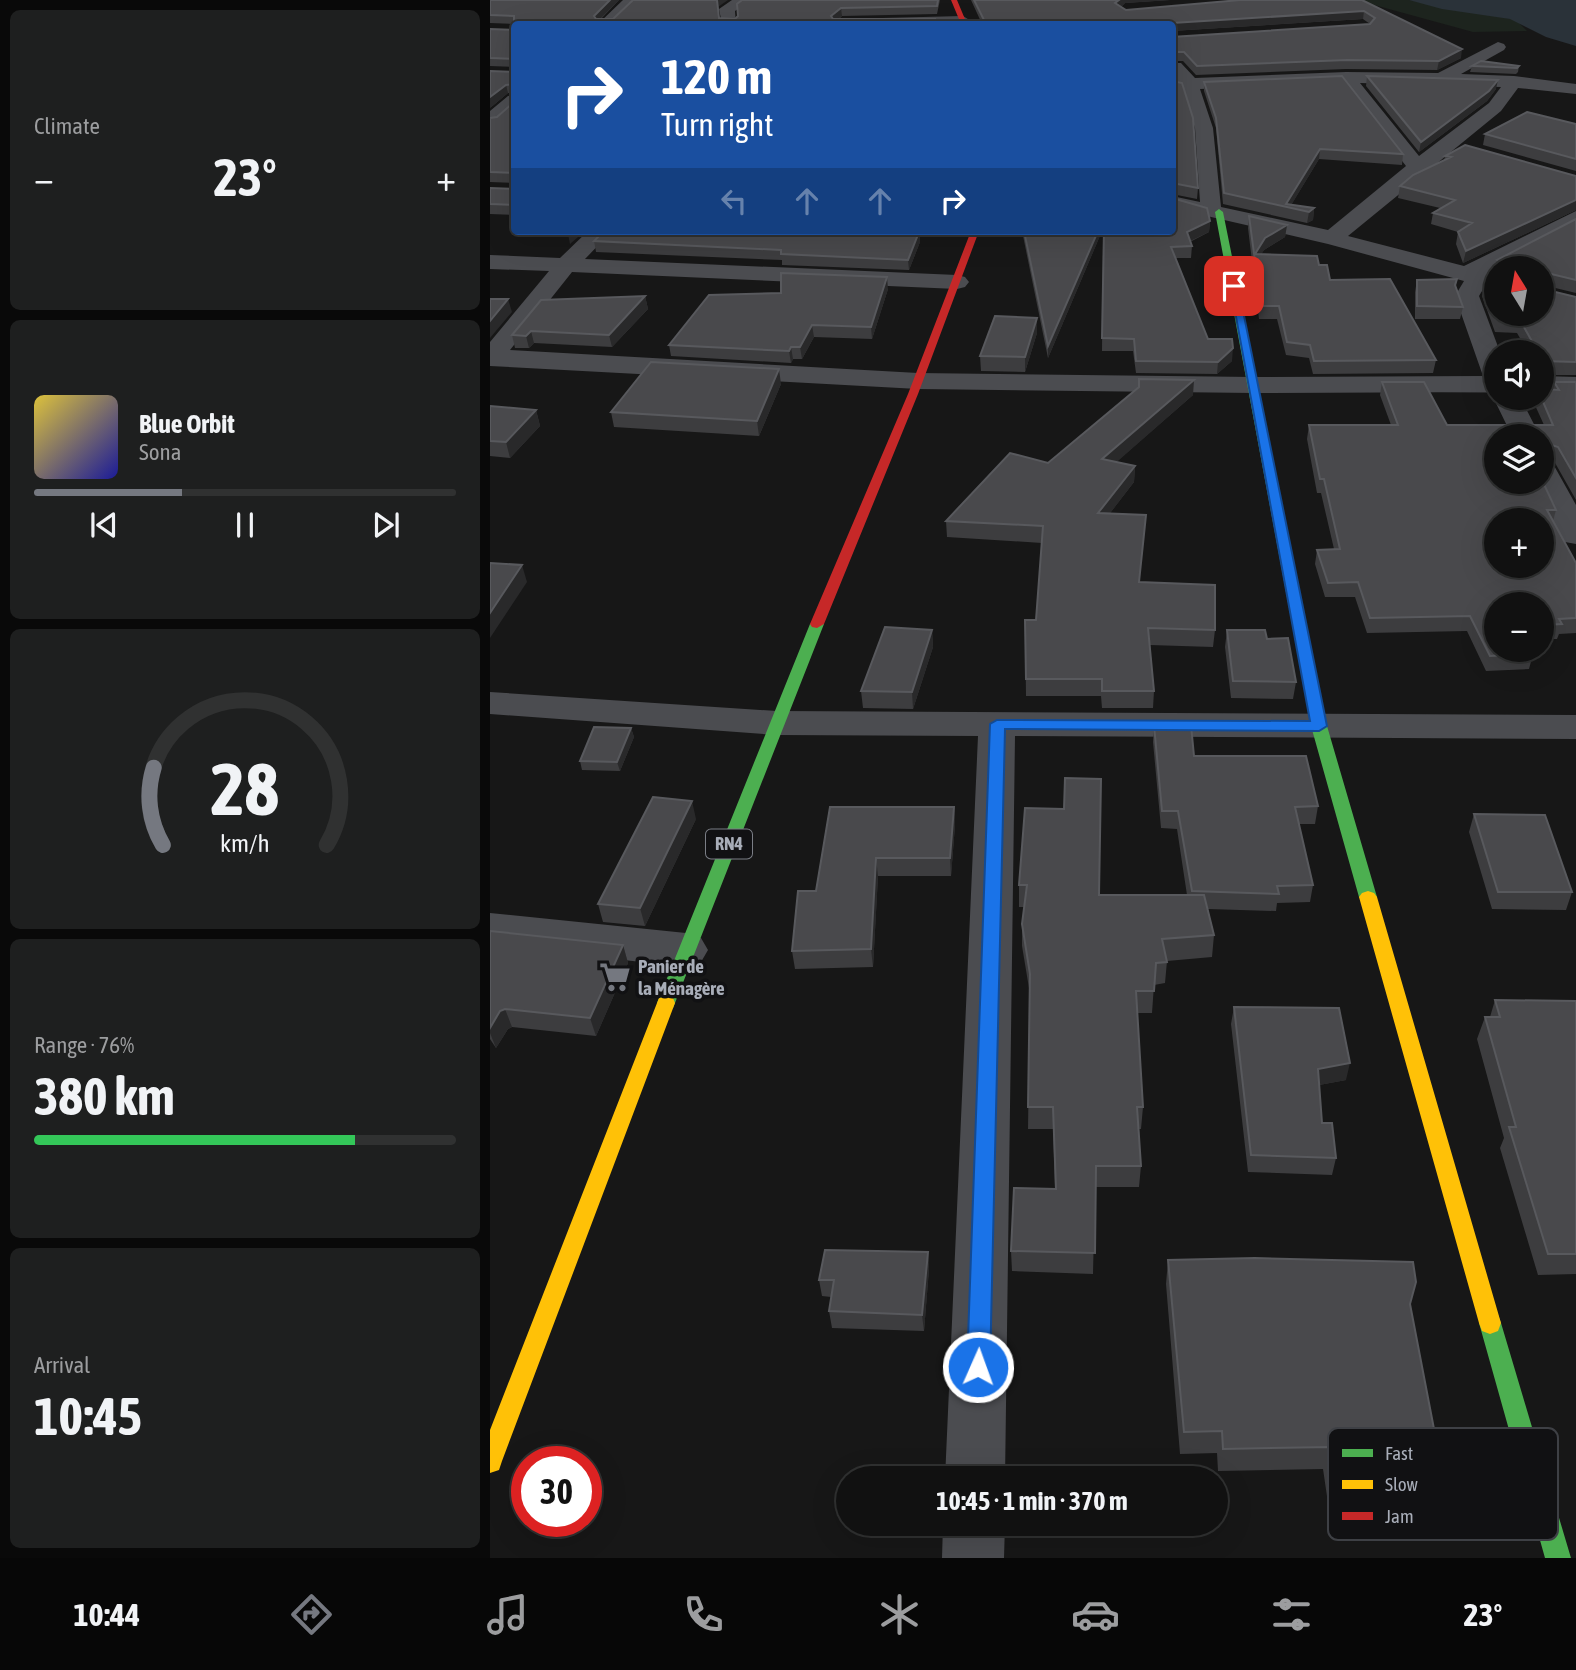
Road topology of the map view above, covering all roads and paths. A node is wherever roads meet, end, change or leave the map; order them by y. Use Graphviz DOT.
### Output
graph roads {
  1 [pos="632,0"];
  2 [pos="743,0"];
  3 [pos="954,0"];
  4 [pos="608,21"];
  5 [pos="729,21"];
  6 [pos="962,21"];
  7 [pos="1498,47"];
  8 [pos="1443,77"];
  9 [pos="1346,78"];
  10 [pos="1514,81"];
  11 [pos="1182,85"];
  12 [pos="1576,89"];
  13 [pos="511,102"];
  14 [pos="490,120"];
  15 [pos="490,126"];
  16 [pos="511,127"];
  17 [pos="1449,144"];
  18 [pos="1474,151"];
  19 [pos="1417,167"];
  20 [pos="1176,203"];
  21 [pos="1215,212"];
  22 [pos="1576,217"];
  23 [pos="597,235"];
  24 [pos="974,235"];
  25 [pos="1332,238"];
  26 [pos="490,262"];
  27 [pos="568,264"];
  28 [pos="1480,278"];
  29 [pos="957,282"];
  30 [pos="1484,342"];
  31 [pos="490,358"];
  32 [pos="918,381"];
  33 [pos="1484,384"];
  34 [pos="1554,384"];
  35 [pos="1254,385"];
  36 [pos="1576,385"];
  37 [pos="1554,492"];
  38 [pos="1576,535"];
  39 [pos="490,703"];
  40 [pos="777,723"];
  41 [pos="997,724"];
  42 [pos="1319,726"];
  43 [pos="1576,727"];
  44 [pos="490,929"];
  45 [pos="686,950"];
  46 [pos="1521,1428"];
  47 [pos="490,1461"];
  48 [pos="975,1466"];
  49 [pos="974,1536"];
  50 [pos="1553,1540"];
  51 [pos="973,1558"];
  52 [pos="1558,1558"];
  1 -- 4 [label="street"];
  2 -- 5 [label="street"];
  3 -- 6 [label="main road"];
  7 -- 8 [label="street"];
  8 -- 9 [label="street"];
  8 -- 10 [label="street"];
  9 -- 11 [label="street"];
  9 -- 19 [label="street"];
  10 -- 12 [label="street"];
  10 -- 17 [label="street"];
  11 -- 21 [label="street"];
  13 -- 14 [label="street"];
  15 -- 16 [label="street"];
  17 -- 18 [label="street"];
  17 -- 19 [label="street"];
  19 -- 25 [label="street"];
  20 -- 21 [label="street"];
  21 -- 25 [label="street"];
  21 -- 35 [label="main road"];
  22 -- 28 [label="street"];
  23 -- 27 [label="street"];
  24 -- 29 [label="main road, RN4"];
  25 -- 28 [label="street"];
  26 -- 27 [label="street"];
  27 -- 29 [label="street"];
  27 -- 31 [label="street"];
  28 -- 30 [label="street"];
  29 -- 32 [label="main road, RN4"];
  31 -- 32 [label="street"];
  32 -- 35 [label="street"];
  32 -- 40 [label="main road, RN4"];
  33 -- 35 [label="street"];
  34 -- 36 [label="street"];
  35 -- 42 [label="main road"];
  37 -- 38 [label="street"];
  39 -- 40 [label="street"];
  40 -- 41 [label="street"];
  40 -- 45 [label="main road, RN4"];
  41 -- 42 [label="street"];
  41 -- 48 [label="street"];
  42 -- 43 [label="street"];
  42 -- 46 [label="main road"];
  44 -- 45 [label="street"];
  45 -- 47 [label="main road, RN4"];
  49 -- 51 [label="street"];
  50 -- 52 [label="main road"];
}
